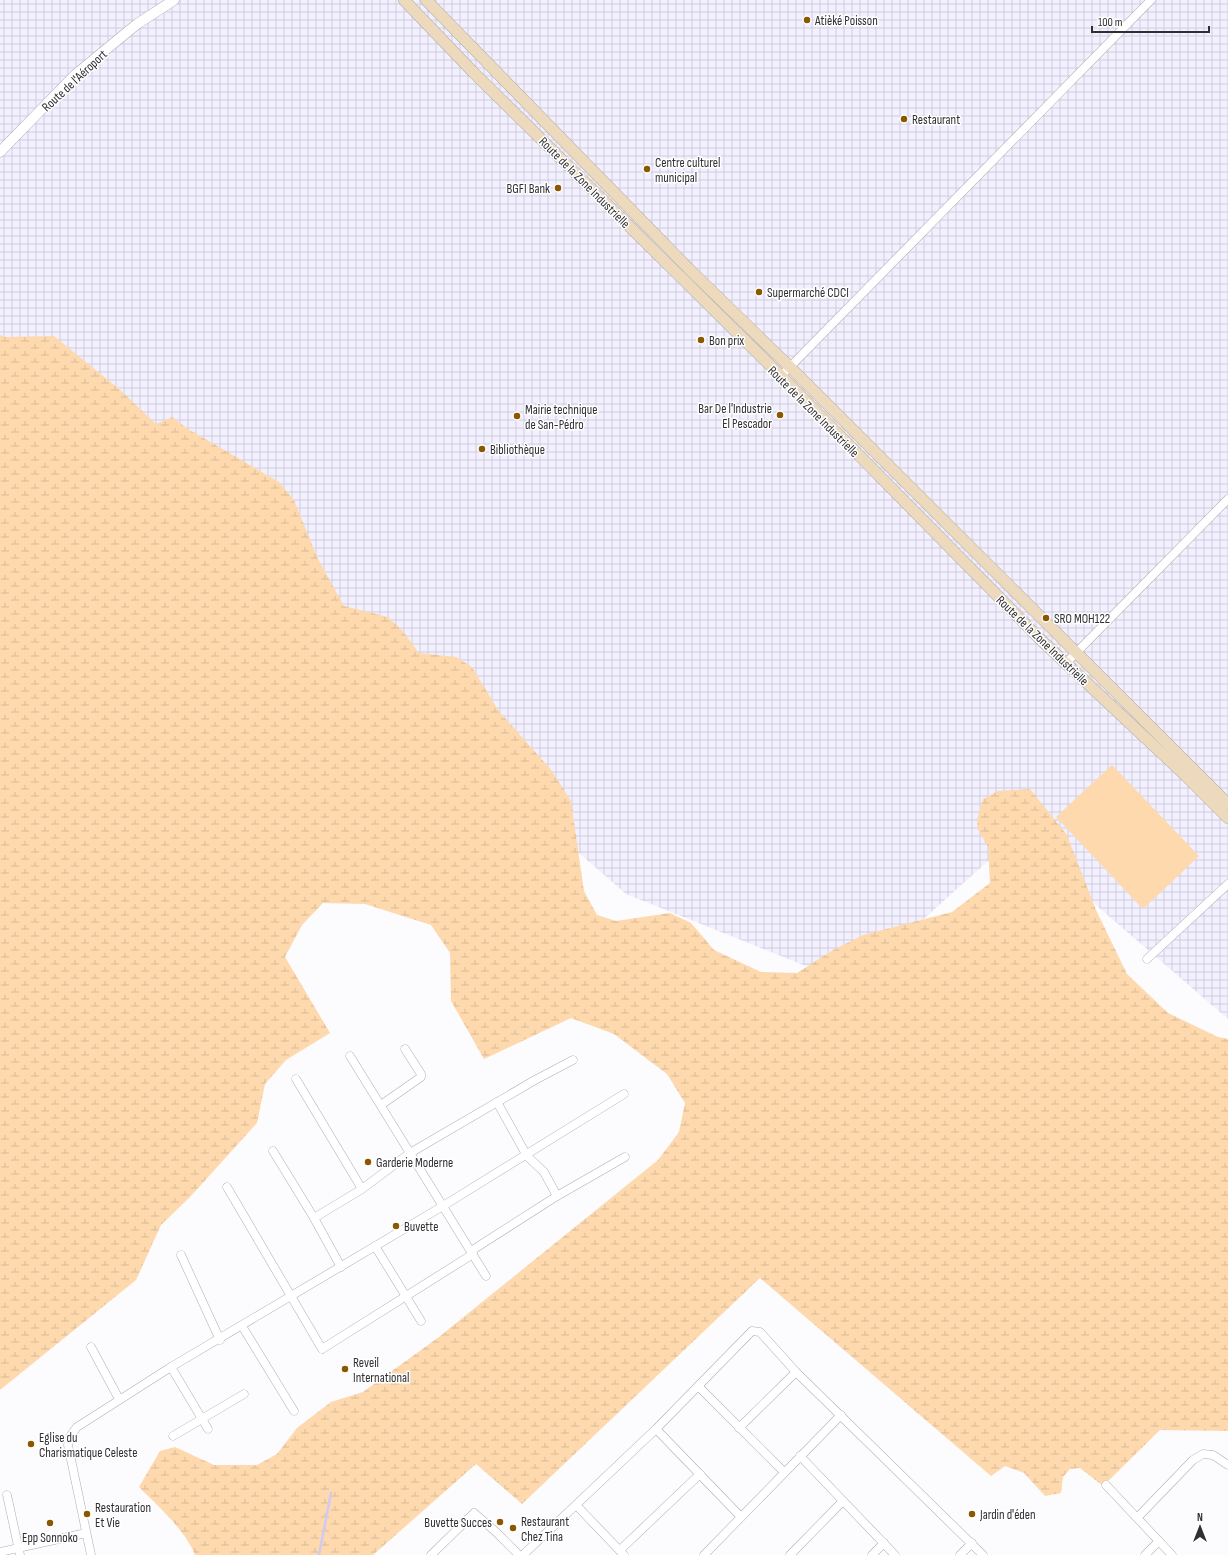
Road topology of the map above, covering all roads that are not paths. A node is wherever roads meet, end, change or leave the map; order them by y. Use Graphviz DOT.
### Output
graph roads {
  1 [pos="163,0"];
  2 [pos="174,0"];
  3 [pos="404,0"];
  4 [pos="426,0"];
  5 [pos="1151,0"];
  6 [pos="153,13"];
  7 [pos="0,152"];
  8 [pos="790,367"];
  9 [pos="780,376"];
  10 [pos="1228,499"];
  11 [pos="1077,652"];
  12 [pos="1066,663"];
  13 [pos="1228,804"];
  14 [pos="1228,818"];
  15 [pos="1228,884"];
  16 [pos="1147,959"];
  17 [pos="405,1050"];
  18 [pos="350,1056"];
  19 [pos="573,1060"];
  20 [pos="296,1079"];
  21 [pos="624,1094"];
  22 [pos="497,1102"];
  23 [pos="380,1105"];
  24 [pos="273,1151"];
  25 [pos="410,1154"];
  26 [pos="527,1156"];
  27 [pos="625,1157"];
  28 [pos="227,1187"];
  29 [pos="362,1189"];
  30 [pos="557,1196"];
  31 [pos="443,1206"];
  32 [pos="314,1218"];
  33 [pos="375,1246"];
  34 [pos="472,1253"];
  35 [pos="181,1255"];
  36 [pos="341,1268"];
  37 [pos="486,1276"];
  38 [pos="292,1296"];
  39 [pos="407,1296"];
  40 [pos="421,1321"];
  41 [pos="242,1326"];
  42 [pos="220,1340"];
  43 [pos="91,1347"];
  44 [pos="171,1367"];
  45 [pos="796,1372"];
  46 [pos="698,1386"];
  47 [pos="244,1394"];
  48 [pos="119,1399"];
  49 [pos="294,1411"];
  50 [pos="841,1415"];
  51 [pos="202,1419"];
  52 [pos="739,1428"];
  53 [pos="208,1429"];
  54 [pos="656,1429"];
  55 [pos="173,1436"];
  56 [pos="800,1456"];
  57 [pos="1228,1464"];
  58 [pos="784,1472"];
  59 [pos="700,1474"];
  60 [pos="1106,1485"];
  61 [pos="7,1495"];
  62 [pos="843,1501"];
  63 [pos="576,1505"];
  64 [pos="741,1517"];
  65 [pos="1137,1518"];
  66 [pos="86,1533"];
  67 [pos="1159,1541"];
  68 [pos="884,1543"];
  69 [pos="972,1543"];
  70 [pos="0,1552"];
  71 [pos="19,1552"];
  72 [pos="622,1553"];
  73 [pos="706,1554"];
  74 [pos="91,1555"];
  75 [pos="430,1555"];
  76 [pos="519,1555"];
  77 [pos="523,1555"];
  78 [pos="790,1555"];
  79 [pos="872,1555"];
  80 [pos="895,1555"];
  81 [pos="960,1555"];
  82 [pos="983,1555"];
  83 [pos="1145,1555"];
  84 [pos="1172,1555"];
  1 -- 6 [label="street, Route de l'Aéroport"];
  2 -- 6 [label="street, Route de l'Aéroport"];
  3 -- 9 [label="main road, Route de la Zone Industrielle"];
  4 -- 8 [label="main road, Route de la Zone Industrielle"];
  5 -- 8 [label="street"];
  6 -- 7 [label="street, Route de l'Aéroport"];
  8 -- 9 [label="street"];
  8 -- 11 [label="main road, Route de la Zone Industrielle"];
  9 -- 12 [label="main road, Route de la Zone Industrielle"];
  10 -- 11 [label="street"];
  11 -- 12 [label="street"];
  11 -- 13 [label="main road, Route de la Zone Industrielle"];
  12 -- 14 [label="main road, Route de la Zone Industrielle"];
  15 -- 16 [label="street"];
  17 -- 23 [label="street"];
  18 -- 23 [label="street"];
  19 -- 22 [label="street"];
  20 -- 29 [label="street"];
  21 -- 26 [label="street"];
  22 -- 25 [label="street"];
  22 -- 26 [label="street"];
  23 -- 25 [label="street"];
  24 -- 32 [label="street"];
  25 -- 29 [label="street"];
  25 -- 31 [label="street"];
  26 -- 30 [label="street"];
  26 -- 31 [label="street"];
  27 -- 30 [label="street"];
  28 -- 38 [label="street"];
  29 -- 32 [label="street"];
  30 -- 34 [label="street"];
  31 -- 33 [label="street"];
  31 -- 34 [label="street"];
  32 -- 36 [label="street"];
  33 -- 36 [label="street"];
  33 -- 39 [label="street"];
  34 -- 37 [label="street"];
  34 -- 39 [label="street"];
  35 -- 42 [label="street"];
  36 -- 38 [label="street"];
  38 -- 39 [label="street"];
  38 -- 41 [label="street"];
  39 -- 40 [label="street"];
  41 -- 42 [label="street"];
  41 -- 49 [label="street"];
  42 -- 44 [label="street"];
  43 -- 48 [label="street"];
  44 -- 48 [label="street"];
  44 -- 51 [label="street"];
  45 -- 46 [label="street"];
  45 -- 50 [label="street"];
  45 -- 52 [label="street"];
  46 -- 52 [label="street"];
  46 -- 54 [label="street"];
  47 -- 51 [label="street"];
  48 -- 66 [label="street"];
  50 -- 56 [label="street"];
  50 -- 69 [label="street"];
  51 -- 53 [label="street"];
  51 -- 55 [label="street"];
  52 -- 58 [label="street"];
  54 -- 59 [label="street"];
  54 -- 63 [label="street"];
  56 -- 58 [label="street"];
  56 -- 62 [label="street"];
  57 -- 65 [label="street"];
  58 -- 64 [label="street"];
  59 -- 64 [label="street"];
  59 -- 72 [label="street"];
  60 -- 65 [label="street"];
  61 -- 71 [label="street"];
  62 -- 68 [label="street"];
  62 -- 78 [label="street"];
  63 -- 72 [label="street"];
  63 -- 77 [label="street"];
  64 -- 73 [label="street"];
  65 -- 67 [label="street"];
  66 -- 71 [label="street"];
  66 -- 74 [label="street"];
  67 -- 83 [label="street"];
  67 -- 84 [label="street"];
  68 -- 79 [label="street"];
  68 -- 80 [label="street"];
  69 -- 81 [label="street"];
  69 -- 82 [label="street"];
  70 -- 71 [label="street"];
  75 -- 76 [label="street"];
}
